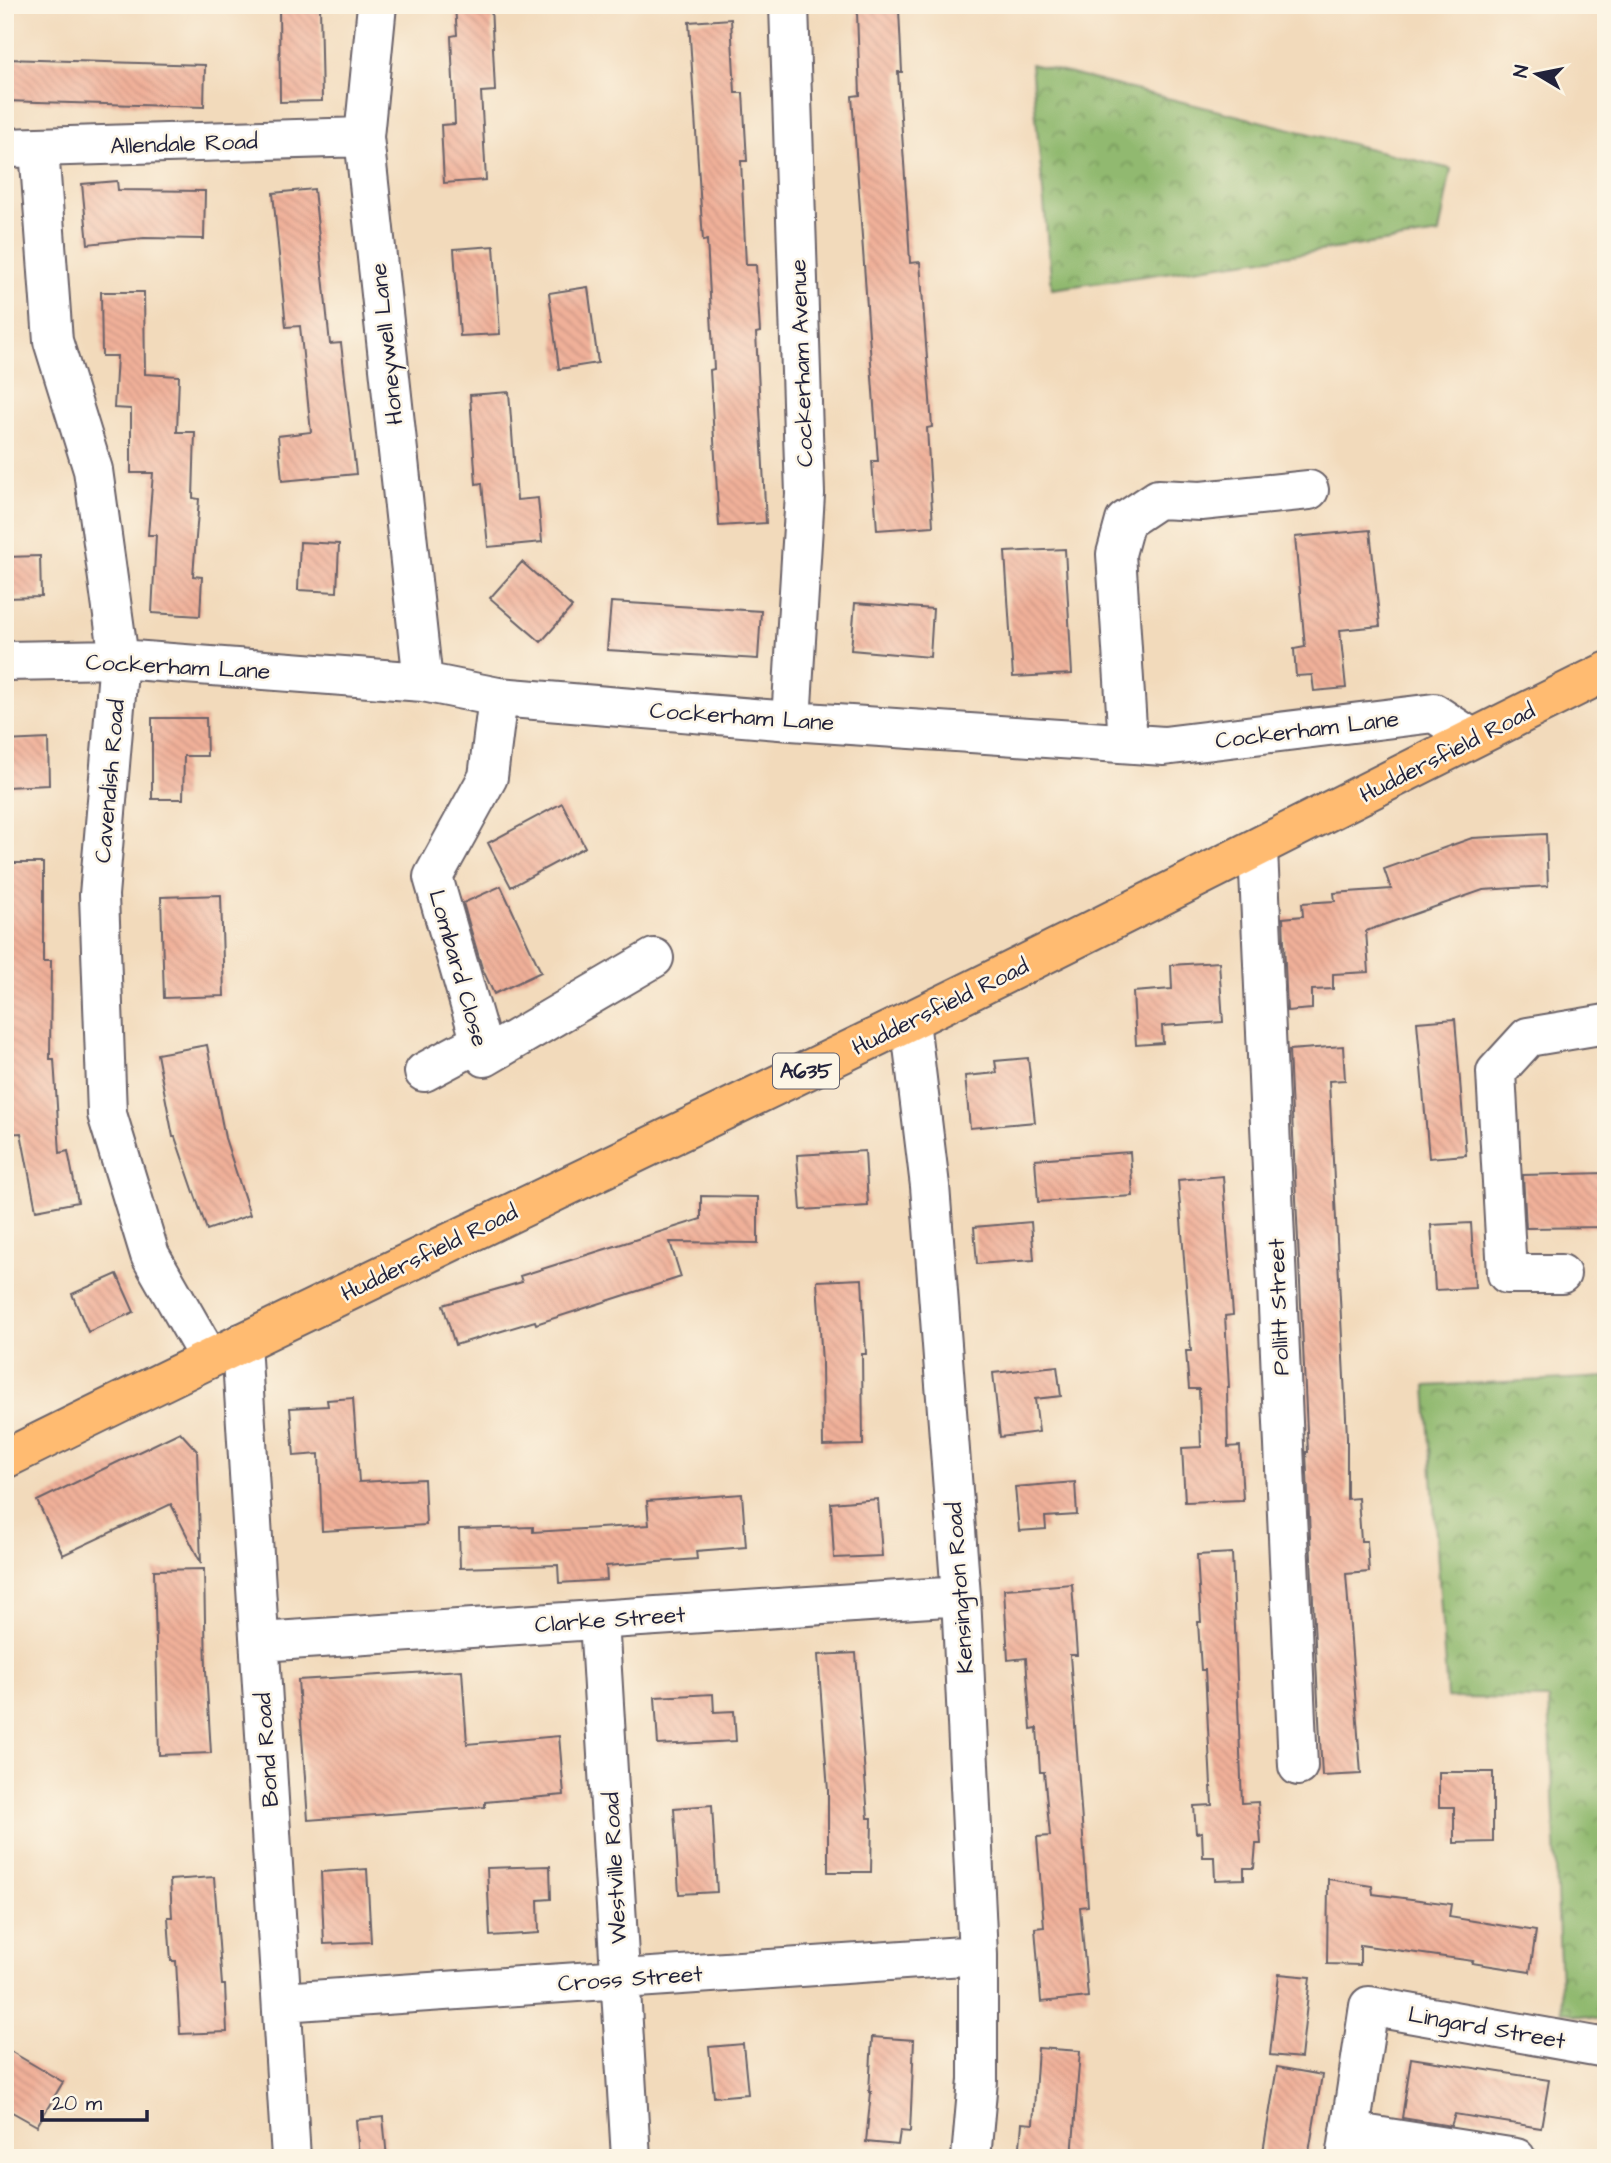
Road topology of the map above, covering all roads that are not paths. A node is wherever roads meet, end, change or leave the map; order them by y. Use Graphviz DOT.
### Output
graph roads {
  1 [pos="377,5"];
  2 [pos="789,5"];
  3 [pos="364,136"];
  4 [pos="22,148"];
  5 [pos="1309,490"];
  6 [pos="119,659"];
  7 [pos="5,661"];
  8 [pos="1604,679"];
  9 [pos="423,682"];
  10 [pos="498,697"];
  11 [pos="791,720"];
  12 [pos="1472,738"];
  13 [pos="1128,743"];
  14 [pos="1258,849"];
  15 [pos="654,958"];
  16 [pos="910,1021"];
  17 [pos="1606,1024"];
  18 [pos="480,1042"];
  19 [pos="424,1072"];
  20 [pos="1561,1273"];
  21 [pos="225,1350"];
  22 [pos="5,1459"];
  23 [pos="961,1596"];
  24 [pos="599,1620"];
  25 [pos="260,1642"];
  26 [pos="1298,1766"];
  27 [pos="978,1955"];
  28 [pos="621,1979"];
  29 [pos="282,2002"];
  30 [pos="1606,2048"];
  31 [pos="1348,2145"];
  32 [pos="291,2158"];
  33 [pos="631,2158"];
  34 [pos="971,2158"];
  35 [pos="1516,2158"];
  1 -- 3 [label="street, Honeywell Lane"];
  2 -- 11 [label="street, Cockerham Avenue"];
  3 -- 4 [label="street, Allendale Road"];
  3 -- 9 [label="street, Honeywell Lane"];
  4 -- 6 [label="street, Cavendish Road"];
  5 -- 13 [label="street"];
  6 -- 7 [label="street, Cockerham Lane"];
  6 -- 9 [label="street, Cockerham Lane"];
  6 -- 21 [label="street, Cavendish Road"];
  8 -- 12 [label="highway, Huddersfield Road / A635"];
  9 -- 10 [label="street, Cockerham Lane"];
  10 -- 11 [label="street, Cockerham Lane"];
  10 -- 18 [label="street, Lombard Close"];
  11 -- 13 [label="street, Cockerham Lane"];
  12 -- 13 [label="street, Cockerham Lane"];
  12 -- 14 [label="highway, Huddersfield Road / A635"];
  14 -- 16 [label="highway, Huddersfield Road / A635"];
  14 -- 26 [label="street, Pollitt Street"];
  15 -- 18 [label="street, Lombard Close"];
  16 -- 21 [label="highway, Huddersfield Road / A635"];
  16 -- 23 [label="street, Kensington Road"];
  17 -- 20 [label="street"];
  18 -- 19 [label="street"];
  21 -- 22 [label="highway, Huddersfield Road / A635"];
  21 -- 25 [label="street, Bond Road"];
  23 -- 24 [label="street, Clarke Street"];
  23 -- 27 [label="street, Kensington Road"];
  24 -- 25 [label="street, Clarke Street"];
  24 -- 28 [label="street, Westville Road"];
  25 -- 29 [label="street, Bond Road"];
  27 -- 28 [label="street, Cross Street"];
  27 -- 34 [label="street, Kensington Road"];
  28 -- 29 [label="street, Cross Street"];
  28 -- 33 [label="street, Westville Road"];
  29 -- 32 [label="street, Bond Road"];
  30 -- 31 [label="street, Lingard Street"];
  31 -- 35 [label="street"];
}
